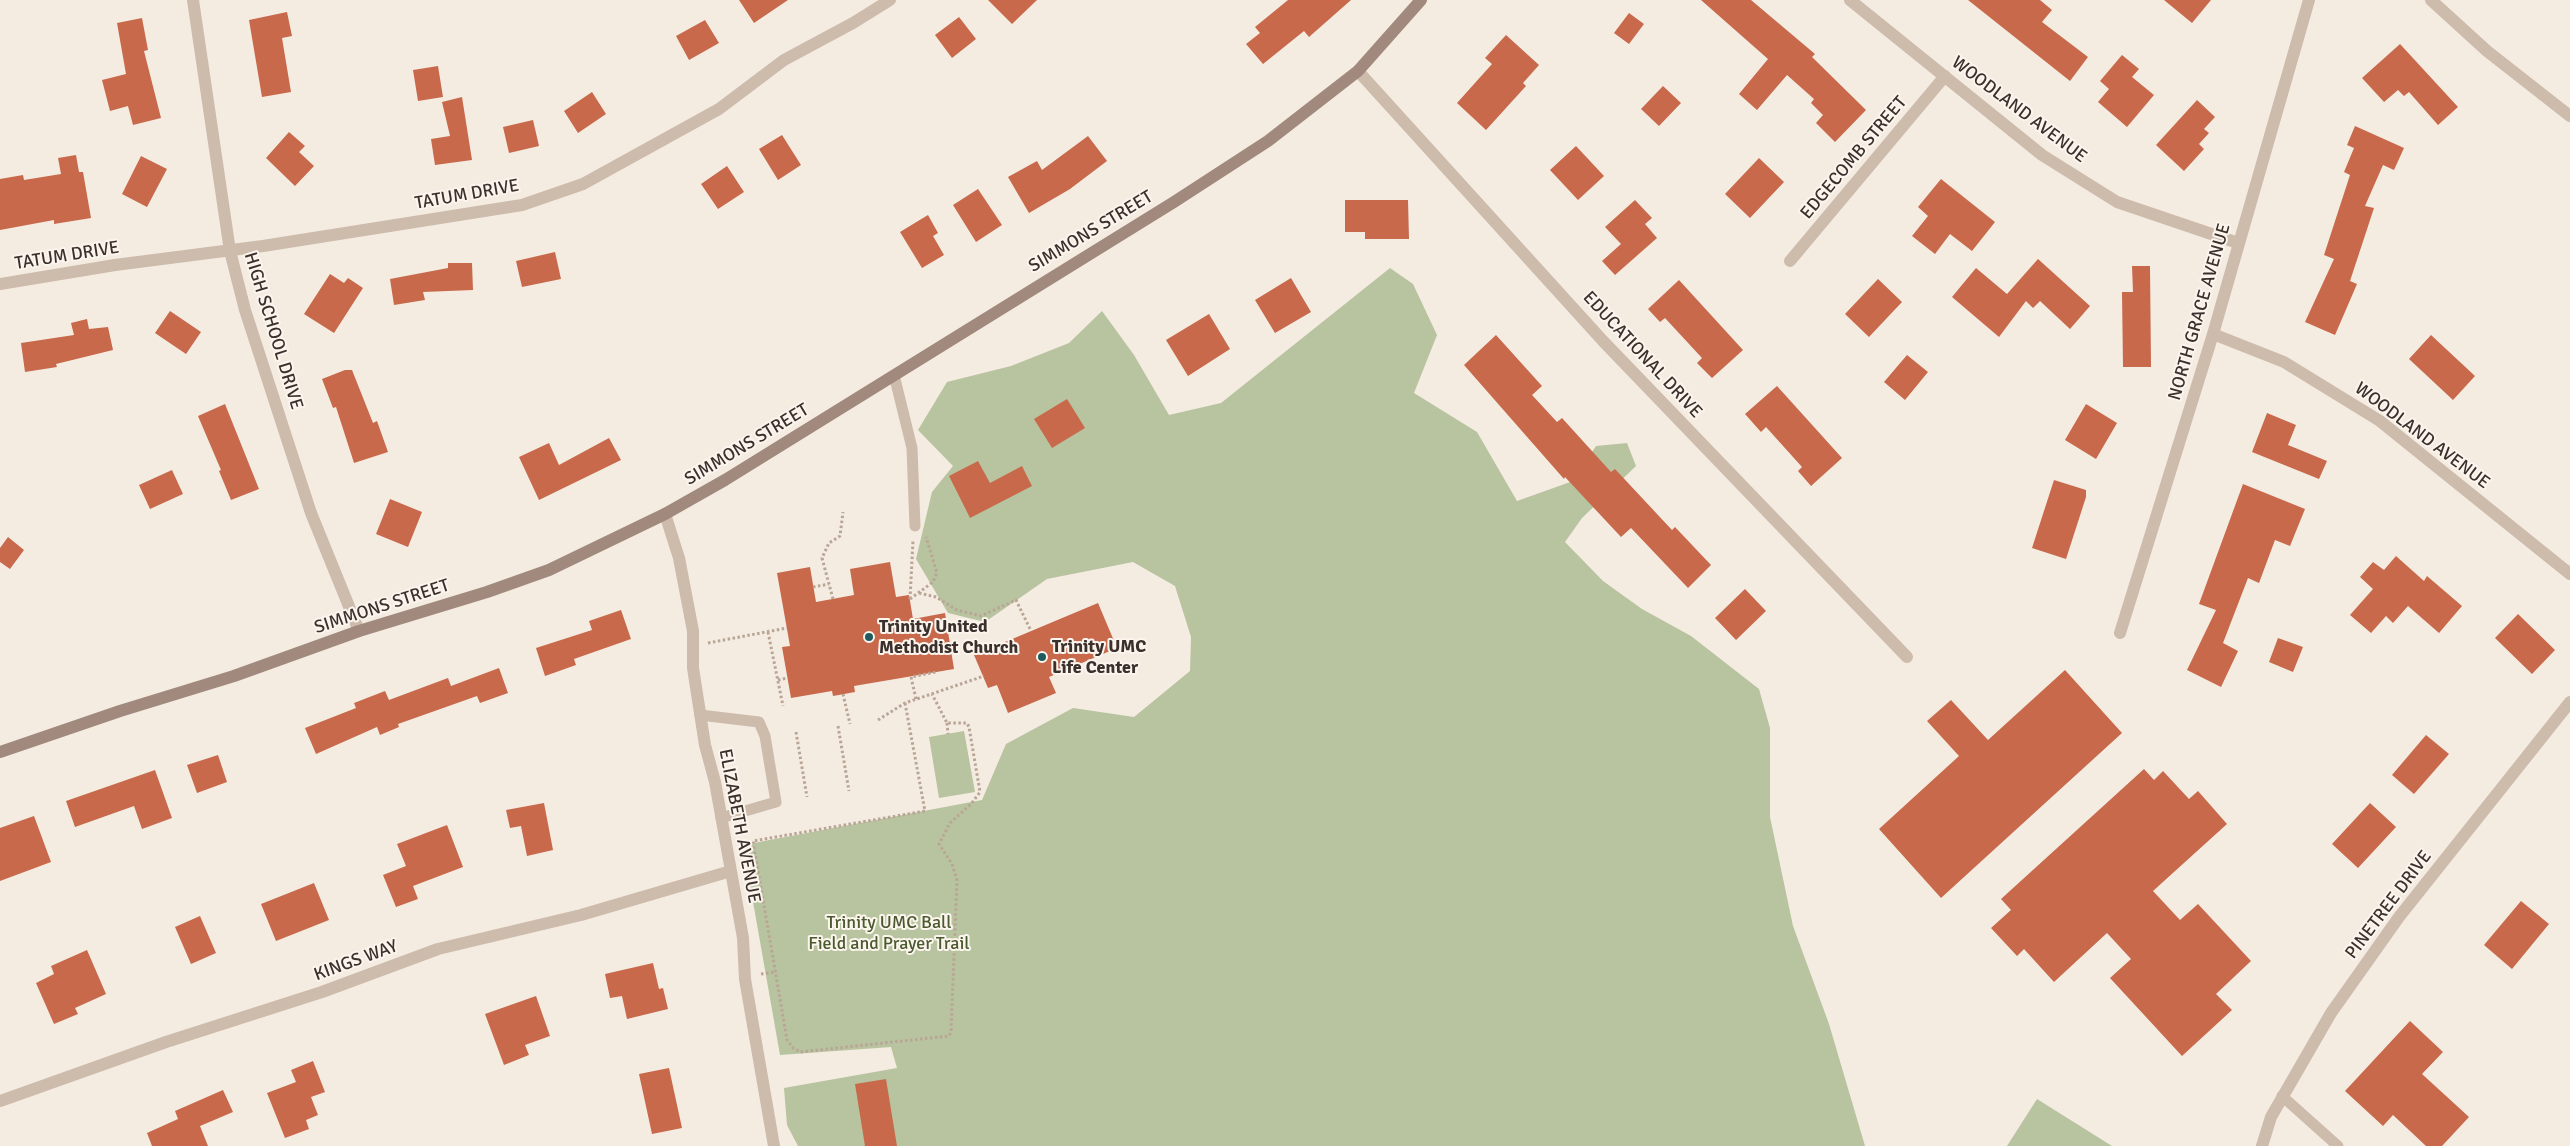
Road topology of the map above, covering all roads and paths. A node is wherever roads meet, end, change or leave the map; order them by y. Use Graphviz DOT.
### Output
graph roads {
  1 [pos="194,0"];
  2 [pos="890,0"];
  3 [pos="1421,0"];
  4 [pos="1850,0"];
  5 [pos="2309,0"];
  6 [pos="2431,0"];
  7 [pos="1358,71"];
  8 [pos="1945,76"];
  9 [pos="2569,112"];
  10 [pos="2238,243"];
  11 [pos="230,251"];
  12 [pos="1790,261"];
  13 [pos="0,284"];
  14 [pos="2213,334"];
  15 [pos="894,375"];
  16 [pos="843,512"];
  17 [pos="665,514"];
  18 [pos="914,526"];
  19 [pos="2570,574"];
  20 [pos="829,584"];
  21 [pos="813,587"];
  22 [pos="919,593"];
  23 [pos="833,599"];
  24 [pos="787,628"];
  25 [pos="1032,631"];
  26 [pos="359,632"];
  27 [pos="768,632"];
  28 [pos="2120,633"];
  29 [pos="693,646"];
  30 [pos="1907,657"];
  31 [pos="936,672"];
  32 [pos="984,676"];
  33 [pos="787,678"];
  34 [pos="778,680"];
  35 [pos="843,694"];
  36 [pos="932,694"];
  37 [pos="916,699"];
  38 [pos="2570,702"];
  39 [pos="905,703"];
  40 [pos="783,706"];
  41 [pos="700,715"];
  42 [pos="878,720"];
  43 [pos="947,723"];
  44 [pos="850,724"];
  45 [pos="838,726"];
  46 [pos="796,732"];
  47 [pos="948,734"];
  48 [pos="0,752"];
  49 [pos="849,791"];
  50 [pos="807,797"];
  51 [pos="721,818"];
  52 [pos="730,872"];
  53 [pos="2282,1096"];
  54 [pos="0,1101"];
  55 [pos="774,1146"];
  56 [pos="2262,1146"];
  57 [pos="2338,1146"];
  1 -- 11 [label="street, HIGH SCHOOL DRIVE"];
  2 -- 11 [label="street, TATUM DRIVE"];
  3 -- 7 [label="street, SIMMONS STREET"];
  4 -- 8 [label="street, WOODLAND AVENUE"];
  5 -- 10 [label="street, NORTH GRACE AVENUE"];
  6 -- 9 [label="street"];
  7 -- 15 [label="street, SIMMONS STREET"];
  7 -- 30 [label="street, EDUCATIONAL DRIVE"];
  8 -- 10 [label="street, WOODLAND AVENUE"];
  8 -- 12 [label="street, EDGECOMB STREET"];
  10 -- 14 [label="street, NORTH GRACE AVENUE"];
  11 -- 13 [label="street, TATUM DRIVE"];
  11 -- 26 [label="street, HIGH SCHOOL DRIVE"];
  14 -- 19 [label="street, WOODLAND AVENUE"];
  14 -- 28 [label="street, NORTH GRACE AVENUE"];
  15 -- 17 [label="street, SIMMONS STREET"];
  15 -- 18 [label="lane"];
  16 -- 20 [label="path"];
  17 -- 26 [label="street, SIMMONS STREET"];
  17 -- 29 [label="street, ELIZABETH AVENUE"];
  18 -- 22 [label="path"];
  18 -- 22 [label="path"];
  20 -- 21 [label="path"];
  20 -- 23 [label="path"];
  22 -- 25 [label="path"];
  24 -- 27 [label="path"];
  26 -- 48 [label="street, SIMMONS STREET"];
  27 -- 29 [label="path"];
  27 -- 34 [label="path"];
  29 -- 41 [label="street, ELIZABETH AVENUE"];
  31 -- 37 [label="path"];
  32 -- 36 [label="path"];
  33 -- 34 [label="path"];
  34 -- 40 [label="path"];
  35 -- 44 [label="path"];
  36 -- 37 [label="path"];
  36 -- 43 [label="path"];
  37 -- 39 [label="path"];
  38 -- 53 [label="street, PINETREE DRIVE"];
  39 -- 42 [label="path"];
  39 -- 43 [label="path"];
  41 -- 51 [label="street, ELIZABETH AVENUE"];
  41 -- 51 [label="lane"];
  43 -- 47 [label="path"];
  45 -- 49 [label="path"];
  46 -- 50 [label="path"];
  51 -- 52 [label="street, ELIZABETH AVENUE"];
  52 -- 54 [label="street, KINGS WAY"];
  52 -- 55 [label="street, ELIZABETH AVENUE"];
  53 -- 56 [label="street, PINETREE DRIVE"];
  53 -- 57 [label="lane"];
}
